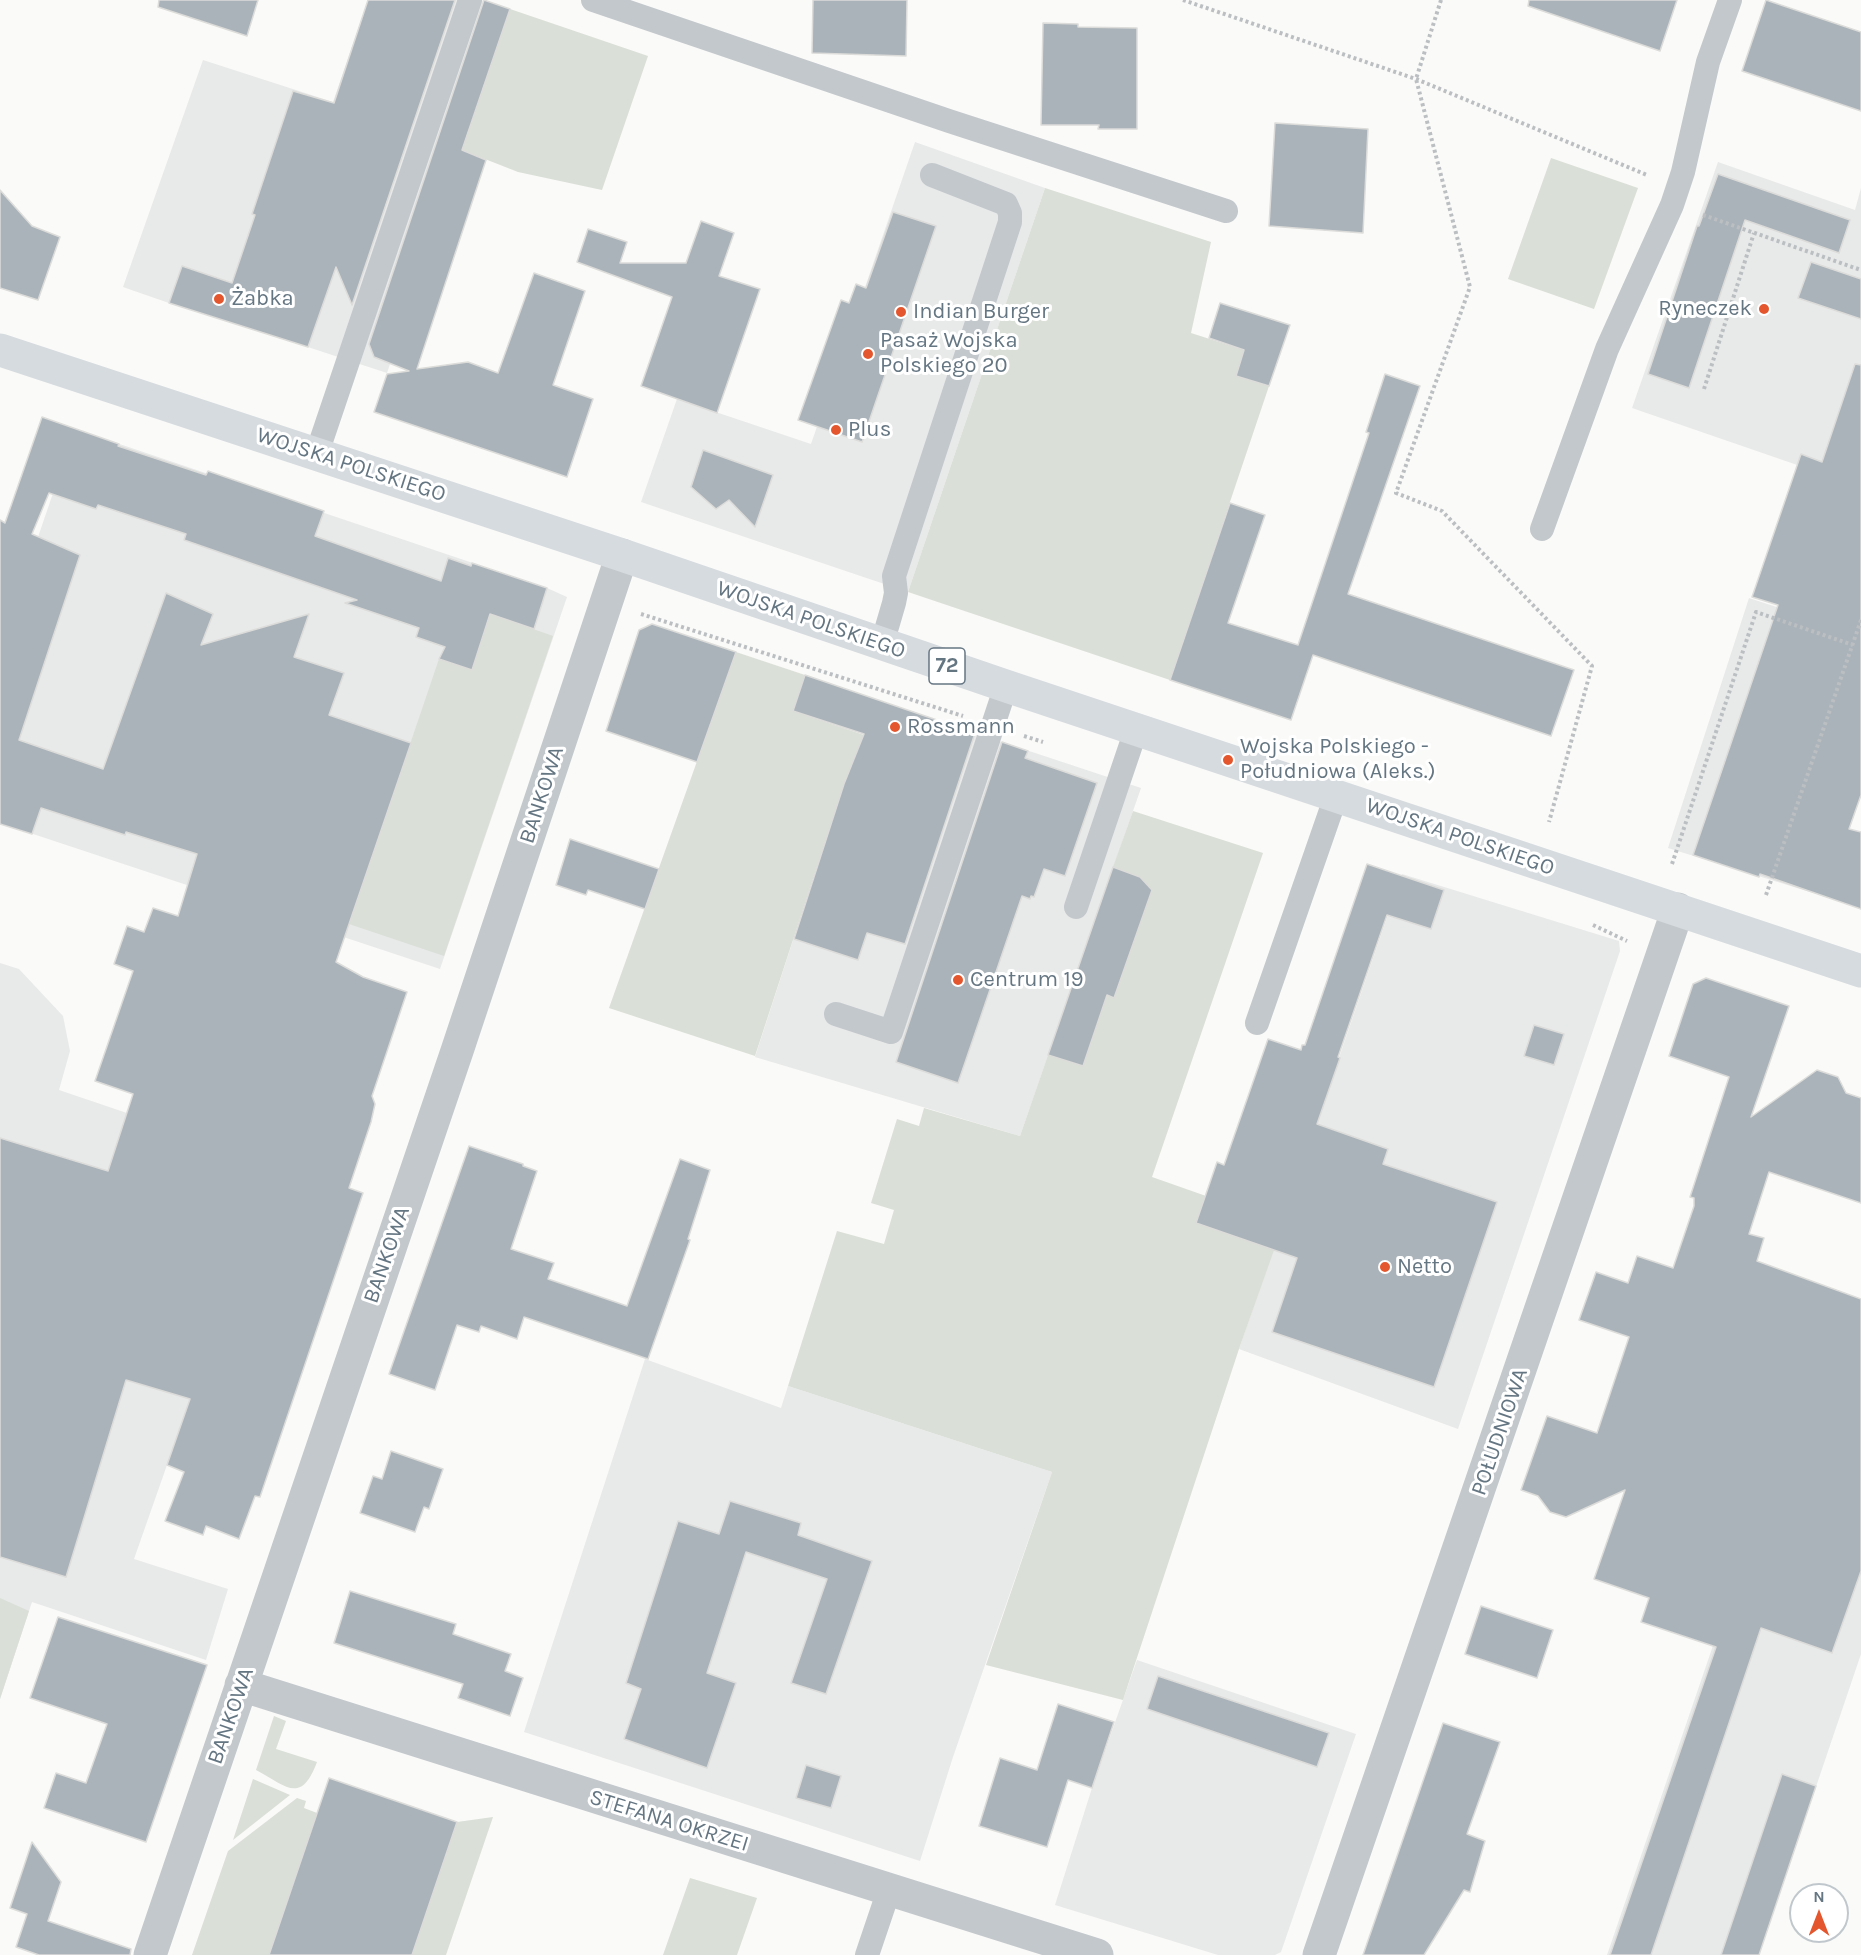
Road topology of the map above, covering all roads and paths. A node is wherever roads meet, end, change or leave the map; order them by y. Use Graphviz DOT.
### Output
graph roads {
  1 [pos="470,0"];
  2 [pos="593,0"];
  3 [pos="1183,0"];
  4 [pos="1441,0"];
  5 [pos="1730,0"];
  6 [pos="1416,79"];
  7 [pos="932,175"];
  8 [pos="1675,197"];
  9 [pos="1226,211"];
  10 [pos="1754,233"];
  11 [pos="1861,270"];
  12 [pos="0,350"];
  13 [pos="1704,389"];
  14 [pos="317,453"];
  15 [pos="1542,529"];
  16 [pos="622,555"];
  17 [pos="1861,620"];
  18 [pos="882,644"];
  19 [pos="1853,645"];
  20 [pos="1006,686"];
  21 [pos="1136,730"];
  22 [pos="1336,796"];
  23 [pos="1549,822"];
  24 [pos="1671,864"];
  25 [pos="1766,895"];
  26 [pos="1076,907"];
  27 [pos="1678,909"];
  28 [pos="1861,971"];
  29 [pos="836,1014"];
  30 [pos="1257,1023"];
  31 [pos="241,1685"];
  32 [pos="889,1890"];
  33 [pos="150,1955"];
  34 [pos="867,1955"];
  35 [pos="1097,1955"];
  36 [pos="1319,1955"];
  1 -- 14 [label="lane"];
  2 -- 9 [label="lane"];
  3 -- 6 [label="path"];
  4 -- 6 [label="path"];
  5 -- 8 [label="lane"];
  6 -- 8 [label="path"];
  6 -- 23 [label="path"];
  7 -- 18 [label="lane"];
  8 -- 10 [label="path"];
  8 -- 15 [label="lane"];
  10 -- 11 [label="path"];
  10 -- 13 [label="path"];
  12 -- 14 [label="main road, WOJSKA POLSKIEGO / 72"];
  14 -- 16 [label="main road, WOJSKA POLSKIEGO / 72"];
  16 -- 18 [label="main road, WOJSKA POLSKIEGO / 72"];
  16 -- 31 [label="street, BANKOWA"];
  17 -- 19 [label="path"];
  18 -- 20 [label="main road, WOJSKA POLSKIEGO / 72"];
  19 -- 24 [label="path"];
  19 -- 25 [label="path"];
  20 -- 21 [label="main road, WOJSKA POLSKIEGO / 72"];
  20 -- 29 [label="lane"];
  21 -- 22 [label="main road, WOJSKA POLSKIEGO / 72"];
  21 -- 26 [label="lane"];
  22 -- 27 [label="main road, WOJSKA POLSKIEGO / 72"];
  22 -- 30 [label="lane"];
  27 -- 28 [label="main road, WOJSKA POLSKIEGO / 72"];
  27 -- 36 [label="street, POŁUDNIOWA"];
  31 -- 32 [label="street, STEFANA OKRZEI"];
  31 -- 33 [label="street, BANKOWA"];
  32 -- 34 [label="lane"];
  32 -- 35 [label="street, STEFANA OKRZEI"];
}
